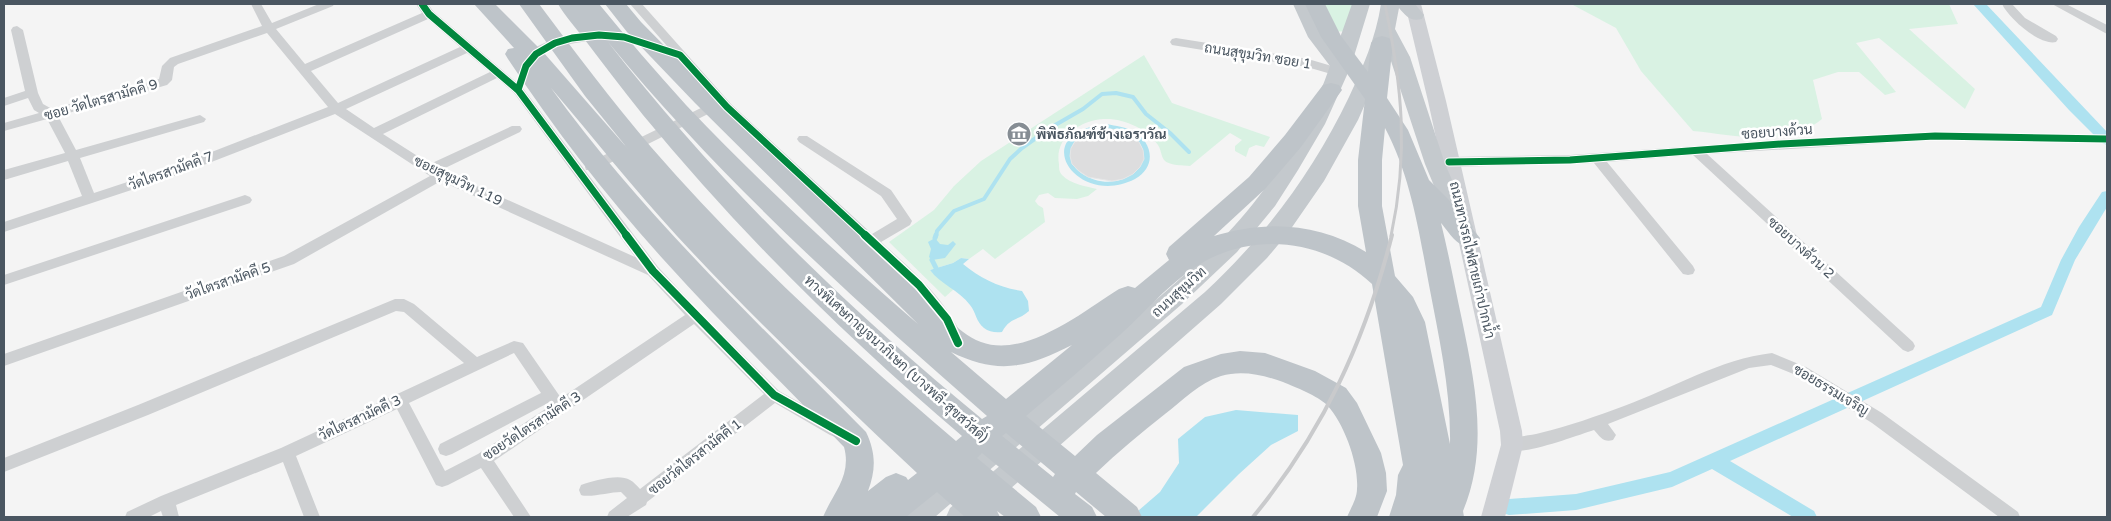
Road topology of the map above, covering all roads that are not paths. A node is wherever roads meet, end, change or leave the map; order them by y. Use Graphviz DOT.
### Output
graph roads {
  1 [pos="256,4"];
  2 [pos="329,4"];
  3 [pos="484,4"];
  4 [pos="529,4"];
  5 [pos="568,4"];
  6 [pos="588,4"];
  7 [pos="615,4"];
  8 [pos="636,4"];
  9 [pos="1302,4"];
  10 [pos="1315,4"];
  11 [pos="1361,4"];
  12 [pos="1390,4"];
  13 [pos="2007,4"];
  14 [pos="2058,4"];
  15 [pos="1411,7"];
  16 [pos="425,9"];
  17 [pos="269,28"];
  18 [pos="17,30"];
  19 [pos="2107,30"];
  20 [pos="1384,37"];
  21 [pos="2052,39"];
  22 [pos="1176,42"];
  23 [pos="468,48"];
  24 [pos="680,54"];
  25 [pos="302,70"];
  26 [pos="498,73"];
  27 [pos="1337,76"];
  28 [pos="518,90"];
  29 [pos="32,93"];
  30 [pos="4,102"];
  31 [pos="728,107"];
  32 [pos="336,109"];
  33 [pos="51,114"];
  34 [pos="200,118"];
  35 [pos="4,127"];
  36 [pos="516,129"];
  37 [pos="373,134"];
  38 [pos="803,139"];
  39 [pos="2103,139"];
  40 [pos="1372,144"];
  41 [pos="1695,150"];
  42 [pos="624,151"];
  43 [pos="72,155"];
  44 [pos="1597,158"];
  45 [pos="1450,162"];
  46 [pos="579,172"];
  47 [pos="435,173"];
  48 [pos="4,174"];
  49 [pos="90,199"];
  50 [pos="245,200"];
  51 [pos="4,226"];
  52 [pos="1468,238"];
  53 [pos="871,240"];
  54 [pos="1688,270"];
  55 [pos="653,271"];
  56 [pos="4,280"];
  57 [pos="1134,292"];
  58 [pos="695,316"];
  59 [pos="958,343"];
  60 [pos="1908,346"];
  61 [pos="4,360"];
  62 [pos="475,364"];
  63 [pos="550,395"];
  64 [pos="774,395"];
  65 [pos="400,400"];
  66 [pos="560,409"];
  67 [pos="1597,422"];
  68 [pos="1608,435"];
  69 [pos="856,441"];
  70 [pos="1414,445"];
  71 [pos="1512,445"];
  72 [pos="446,449"];
  73 [pos="287,452"];
  74 [pos="484,459"];
  75 [pos="4,465"];
  76 [pos="587,490"];
  77 [pos="640,500"];
  78 [pos="167,501"];
  79 [pos="133,517"];
  80 [pos="171,517"];
  81 [pos="312,517"];
  82 [pos="523,517"];
  83 [pos="615,517"];
  84 [pos="838,517"];
  85 [pos="858,517"];
  86 [pos="884,517"];
  87 [pos="916,517"];
  88 [pos="959,517"];
  89 [pos="985,517"];
  90 [pos="1026,517"];
  91 [pos="1031,517"];
  92 [pos="1082,517"];
  93 [pos="1126,517"];
  94 [pos="1362,517"];
  95 [pos="1404,517"];
  96 [pos="1427,517"];
  97 [pos="1445,517"];
  98 [pos="1449,517"];
  99 [pos="1493,517"];
  100 [pos="2012,517"];
  1 -- 17 [label="street, ซอยสุขุมวิท 119"];
  2 -- 17 [label="street"];
  3 -- 69 [label="highway"];
  3 -- 89 [label="highway"];
  4 -- 90 [label="highway"];
  5 -- 92 [label="highway, ทางพิเศษกาญจนาภิเษก (บางพลี-สุขสวัสดิ์)"];
  6 -- 93 [label="highway"];
  7 -- 59 [label="highway"];
  8 -- 24 [label="street"];
  9 -- 27 [label="highway"];
  10 -- 97 [label="highway"];
  11 -- 27 [label="highway, ถนนสุขุมวิท"];
  12 -- 20 [label="highway, ถนนสุขุมวิท"];
  13 -- 21 [label="street"];
  14 -- 19 [label="street"];
  15 -- 45 [label="main road, ถนนทางรถไฟสายเก่าปากน้ำ"];
  16 -- 23 [label="street"];
  16 -- 25 [label="street"];
  17 -- 25 [label="street, ซอยสุขุมวิท 119"];
  17 -- 33 [label="street, ซอย วัดไตรสามัคคี 9"];
  18 -- 29 [label="street"];
  20 -- 40 [label="highway"];
  20 -- 52 [label="highway"];
  20 -- 88 [label="highway, ถนนสุขุมวิท"];
  22 -- 27 [label="street, ถนนสุขุมวิท ซอย 1"];
  23 -- 26 [label="street"];
  23 -- 32 [label="street, วัดไตรสามัคคี 7"];
  24 -- 28 [label="street"];
  24 -- 31 [label="street"];
  25 -- 32 [label="street, ซอยสุขุมวิท 119"];
  26 -- 28 [label="street"];
  26 -- 37 [label="street"];
  27 -- 57 [label="highway"];
  27 -- 87 [label="highway, ถนนสุขุมวิท"];
  28 -- 46 [label="street"];
  29 -- 30 [label="street"];
  29 -- 33 [label="street"];
  31 -- 42 [label="street"];
  31 -- 53 [label="street"];
  32 -- 37 [label="street, ซอยสุขุมวิท 119"];
  32 -- 49 [label="street, วัดไตรสามัคคี 7"];
  33 -- 35 [label="street, ซอย วัดไตรสามัคคี 9"];
  33 -- 43 [label="street"];
  34 -- 43 [label="street"];
  36 -- 47 [label="street, วัดไตรสามัคคี 5"];
  37 -- 47 [label="street, ซอยสุขุมวิท 119"];
  38 -- 53 [label="street"];
  39 -- 41 [label="street, ซอยบางด้วน"];
  40 -- 52 [label="highway"];
  40 -- 70 [label="highway"];
  41 -- 44 [label="street, ซอยบางด้วน"];
  41 -- 60 [label="street, ซอยบางด้วน 2"];
  42 -- 46 [label="street"];
  42 -- 59 [label="highway"];
  43 -- 48 [label="street"];
  43 -- 49 [label="street"];
  44 -- 45 [label="street, ซอยบางด้วน"];
  44 -- 54 [label="street"];
  45 -- 52 [label="main road, ถนนทางรถไฟสายเก่าปากน้ำ"];
  46 -- 55 [label="street"];
  47 -- 55 [label="street, ซอยสุขุมวิท 119"];
  47 -- 61 [label="street, วัดไตรสามัคคี 5"];
  49 -- 51 [label="street, วัดไตรสามัคคี 7"];
  50 -- 56 [label="street"];
  52 -- 71 [label="main road, ถนนทางรถไฟสายเก่าปากน้ำ"];
  53 -- 59 [label="street"];
  55 -- 58 [label="street"];
  57 -- 59 [label="highway"];
  57 -- 85 [label="highway"];
  58 -- 64 [label="street"];
  58 -- 66 [label="street, ซอยวัดไตรสามัคคี 3"];
  62 -- 63 [label="street, วัดไตรสามัคคี 3"];
  62 -- 65 [label="street, วัดไตรสามัคคี 3"];
  62 -- 75 [label="street"];
  63 -- 66 [label="street, วัดไตรสามัคคี 3"];
  63 -- 72 [label="street"];
  64 -- 69 [label="street"];
  64 -- 77 [label="street, ซอยวัดไตรสามัคคี 1"];
  65 -- 73 [label="street, วัดไตรสามัคคี 3"];
  65 -- 74 [label="street, ซอยวัดไตรสามัคคี 3"];
  66 -- 74 [label="street, ซอยวัดไตรสามัคคี 3"];
  67 -- 68 [label="street"];
  67 -- 71 [label="street, ซอยธรรมเจริญ"];
  67 -- 100 [label="street, ซอยธรรมเจริญ"];
  69 -- 84 [label="highway"];
  70 -- 95 [label="highway"];
  70 -- 96 [label="highway"];
  71 -- 99 [label="main road, ถนนทางรถไฟสายเก่าปากน้ำ"];
  73 -- 78 [label="street, วัดไตรสามัคคี 3"];
  73 -- 81 [label="street"];
  74 -- 82 [label="street"];
  76 -- 77 [label="street"];
  77 -- 83 [label="street, ซอยวัดไตรสามัคคี 1"];
  78 -- 79 [label="street, วัดไตรสามัคคี 3"];
  78 -- 80 [label="street"];
  86 -- 98 [label="highway"];
  91 -- 94 [label="highway"];
}
